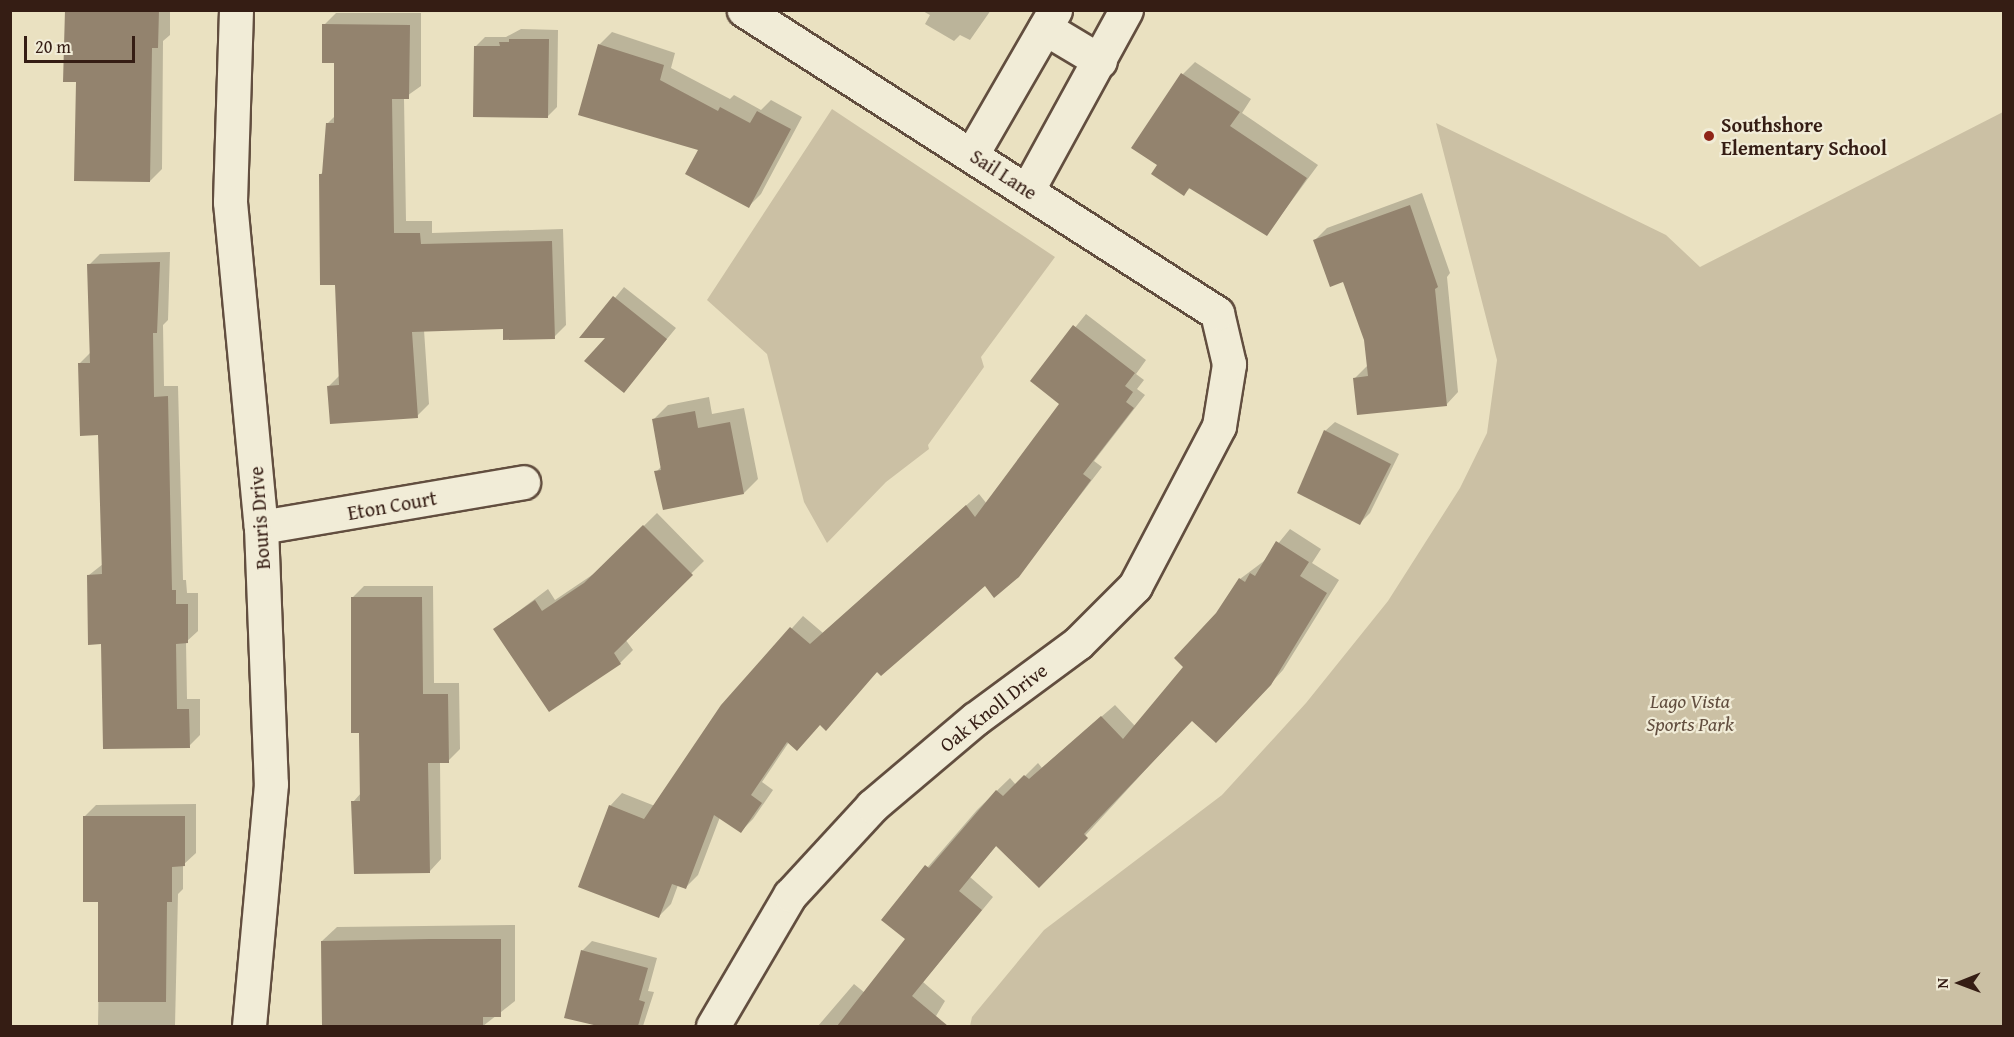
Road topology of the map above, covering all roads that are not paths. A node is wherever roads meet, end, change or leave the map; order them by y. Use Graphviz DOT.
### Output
graph roads {
  1 [pos="236,10"];
  2 [pos="744,10"];
  3 [pos="1126,10"];
  4 [pos="1050,19"];
  5 [pos="1100,61"];
  6 [pos="972,154"];
  7 [pos="1028,189"];
  8 [pos="1229,364"];
  9 [pos="523,482"];
  10 [pos="261,527"];
  11 [pos="249,1026"];
  12 [pos="713,1026"];
  1 -- 10 [label="street, Bouris Drive"];
  2 -- 6 [label="street, Sail Lane"];
  3 -- 5 [label="street"];
  4 -- 5 [label="street"];
  4 -- 6 [label="street"];
  5 -- 7 [label="street"];
  6 -- 7 [label="street, Sail Lane"];
  7 -- 8 [label="street, Sail Lane"];
  8 -- 12 [label="street, Oak Knoll Drive"];
  9 -- 10 [label="street, Eton Court"];
  10 -- 11 [label="street, Bouris Drive"];
}
